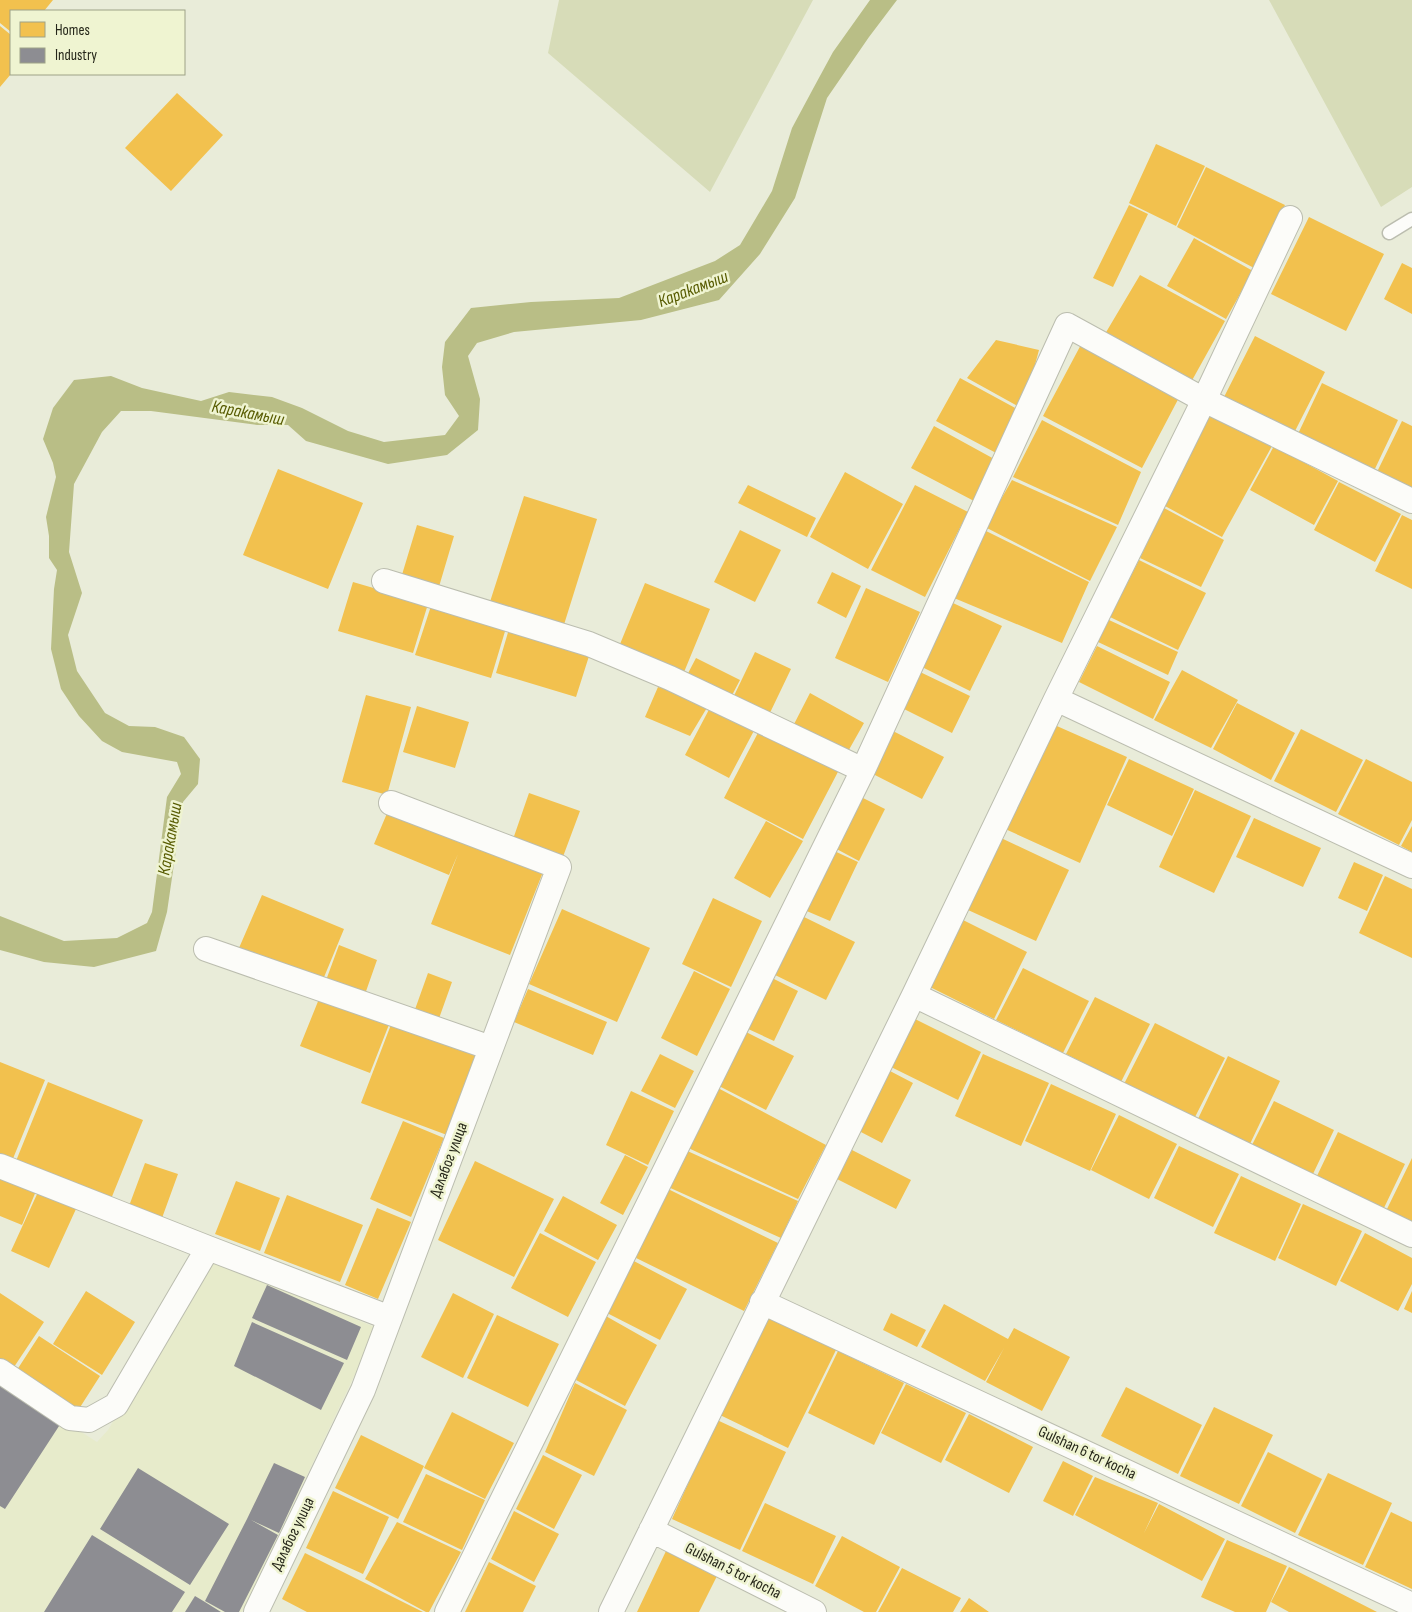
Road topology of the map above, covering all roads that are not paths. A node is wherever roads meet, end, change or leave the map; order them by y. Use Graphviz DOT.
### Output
graph roads {
  1 [pos="1290,218"];
  2 [pos="1412,219"];
  3 [pos="1389,233"];
  4 [pos="1204,400"];
  5 [pos="1412,501"];
  6 [pos="384,581"];
  7 [pos="1056,699"];
  8 [pos="863,770"];
  9 [pos="392,803"];
  10 [pos="1412,866"];
  11 [pos="206,949"];
  12 [pos="914,995"];
  13 [pos="491,1048"];
  14 [pos="0,1166"];
  15 [pos="1412,1235"];
  16 [pos="208,1248"];
  17 [pos="762,1302"];
  18 [pos="390,1318"];
  19 [pos="0,1371"];
  20 [pos="651,1530"];
  21 [pos="1412,1605"];
  22 [pos="256,1612"];
  23 [pos="447,1612"];
  24 [pos="611,1612"];
  25 [pos="814,1612"];
  1 -- 4 [label="street"];
  2 -- 3 [label="lane"];
  4 -- 5 [label="street"];
  4 -- 7 [label="street"];
  4 -- 8 [label="street"];
  6 -- 8 [label="street"];
  7 -- 10 [label="street"];
  7 -- 12 [label="street"];
  8 -- 23 [label="street"];
  9 -- 13 [label="street, Далабог улица"];
  11 -- 13 [label="street"];
  12 -- 15 [label="street"];
  12 -- 17 [label="street"];
  13 -- 18 [label="street, Далабог улица"];
  14 -- 16 [label="street"];
  16 -- 18 [label="street"];
  16 -- 19 [label="street"];
  17 -- 20 [label="street"];
  17 -- 21 [label="street, Gulshan 6 tor kocha"];
  18 -- 22 [label="street, Далабог улица"];
  20 -- 24 [label="street"];
  20 -- 25 [label="street, Gulshan 5 tor kocha"];
}
